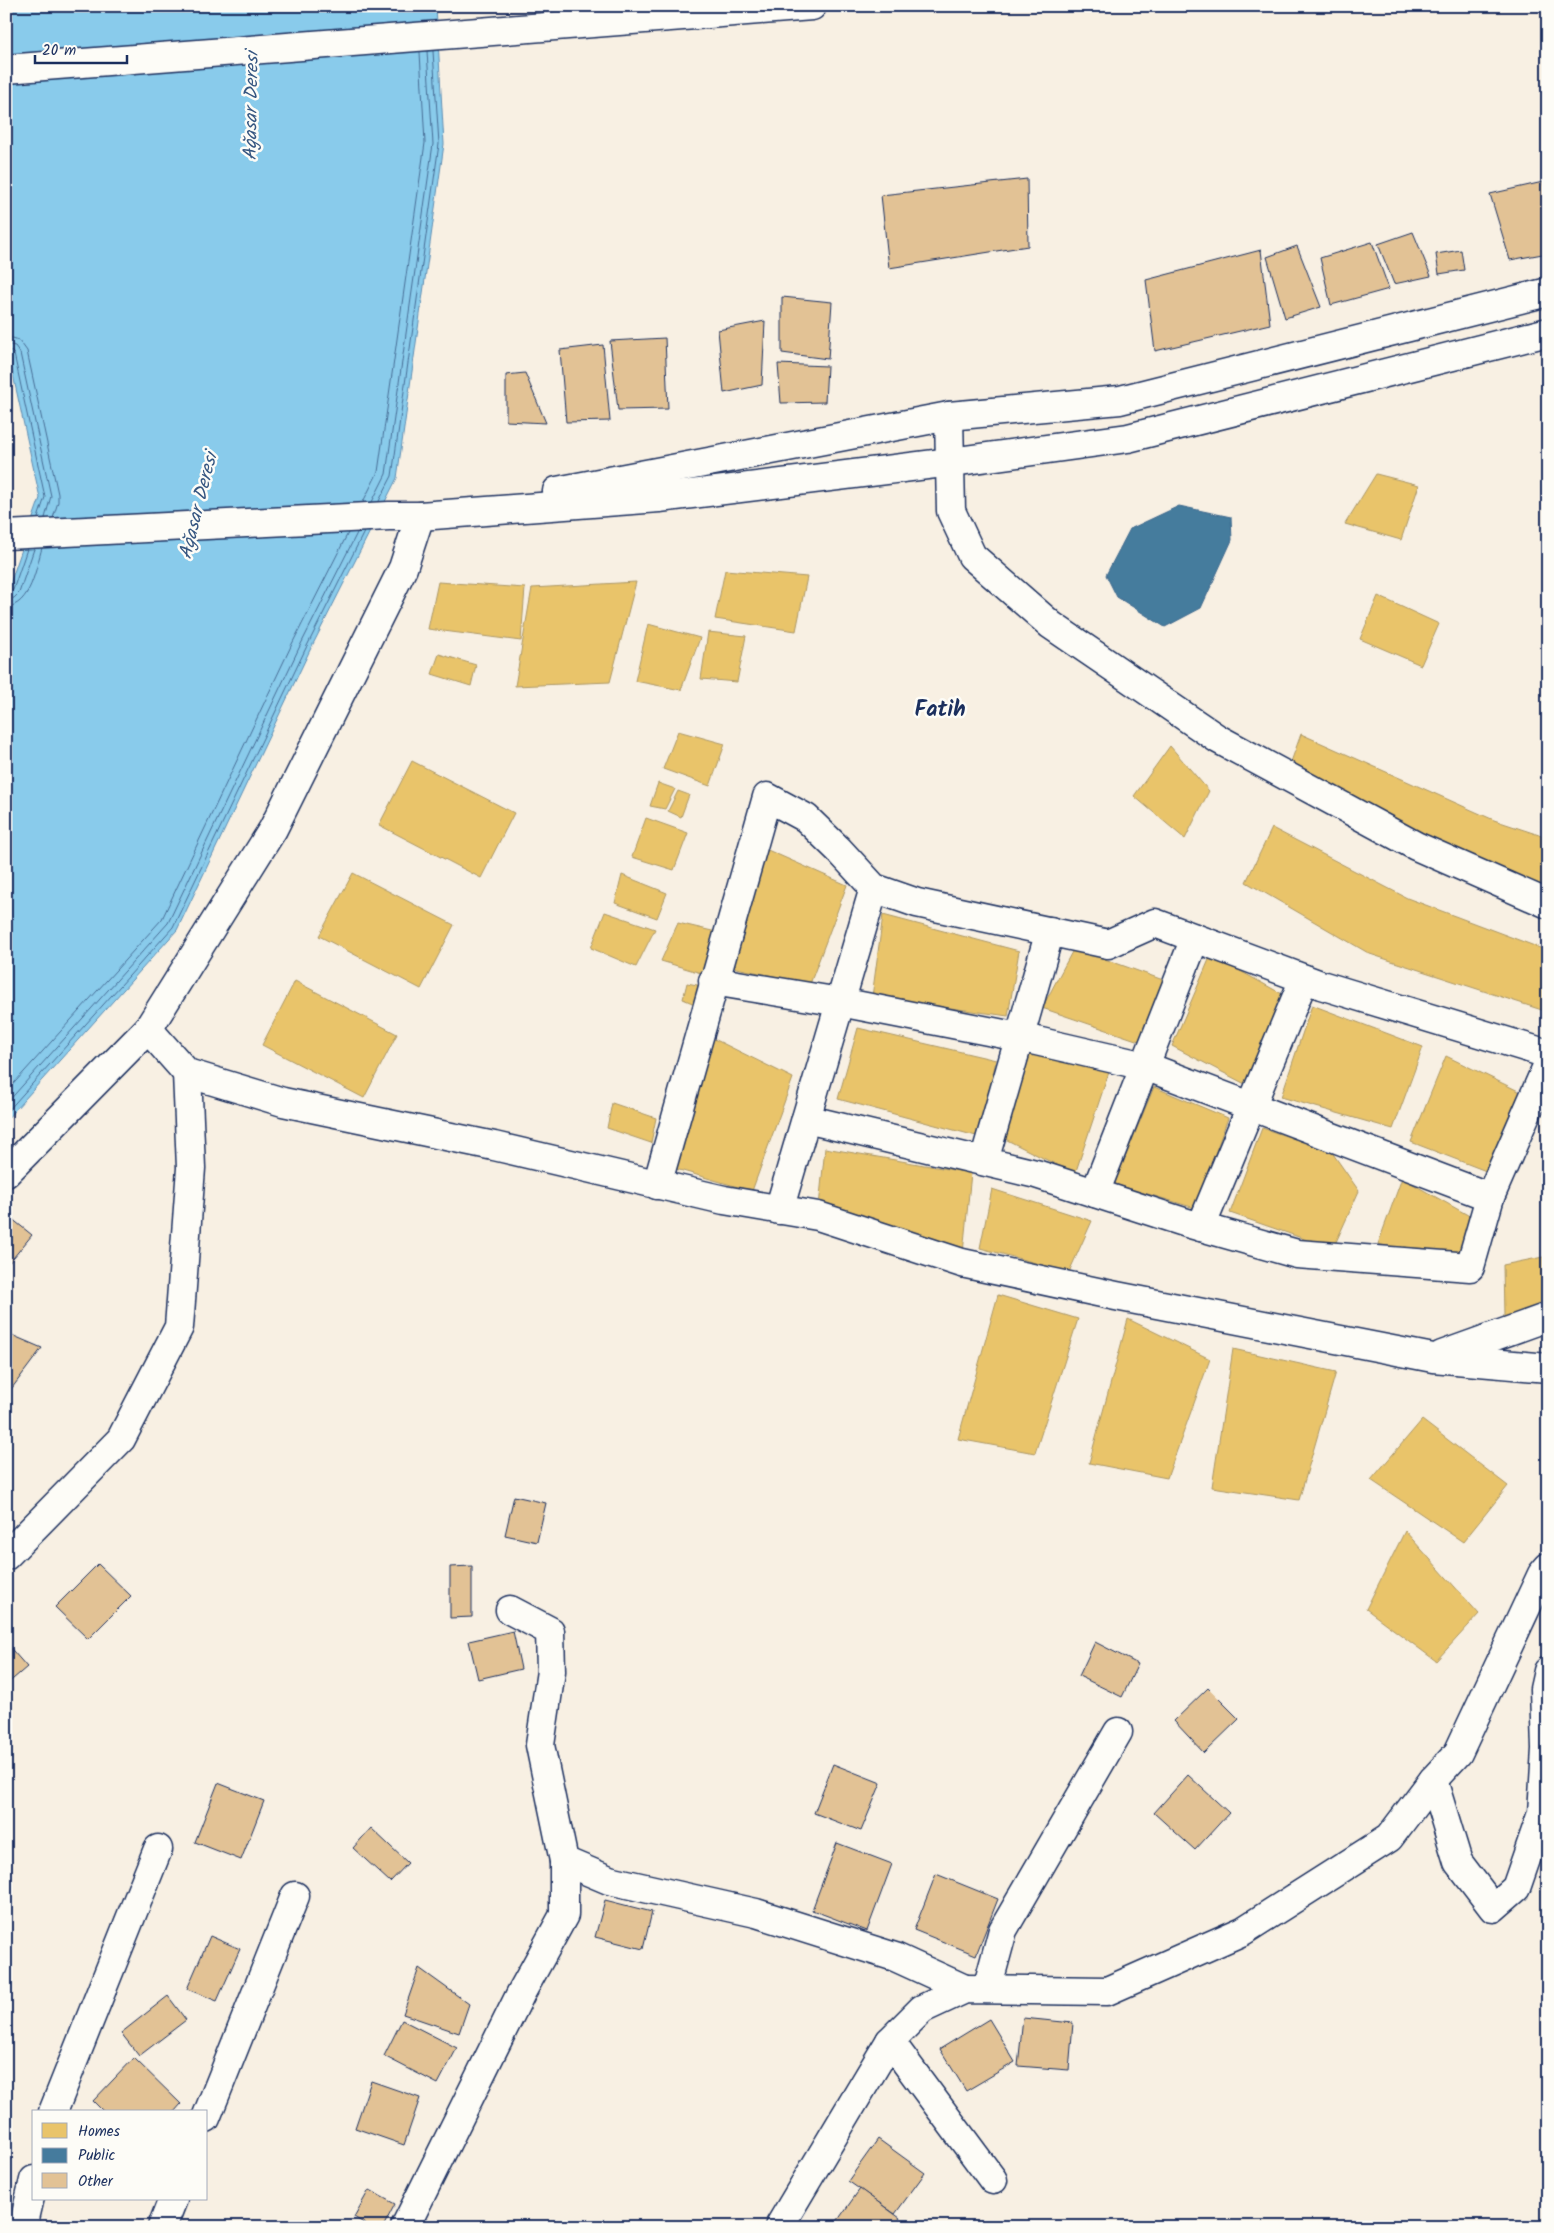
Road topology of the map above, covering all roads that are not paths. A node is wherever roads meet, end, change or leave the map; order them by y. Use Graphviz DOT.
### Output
graph roads {
  1 [pos="812,6"];
  2 [pos="6,69"];
  3 [pos="1548,292"];
  4 [pos="1548,332"];
  5 [pos="949,416"];
  6 [pos="951,462"];
  7 [pos="420,516"];
  8 [pos="6,535"];
  9 [pos="874,888"];
  10 [pos="1548,904"];
  11 [pos="1050,931"];
  12 [pos="1196,938"];
  13 [pos="1304,979"];
  14 [pos="714,980"];
  15 [pos="840,1002"];
  16 [pos="148,1029"];
  17 [pos="1019,1037"];
  18 [pos="1548,1054"];
  19 [pos="1548,1064"];
  20 [pos="1145,1066"];
  21 [pos="187,1073"];
  22 [pos="1252,1106"];
  23 [pos="806,1119"];
  24 [pos="984,1162"];
  25 [pos="6,1173"];
  26 [pos="657,1185"];
  27 [pos="1095,1193"];
  28 [pos="1490,1196"];
  29 [pos="780,1210"];
  30 [pos="1201,1227"];
  31 [pos="1548,1317"];
  32 [pos="1434,1358"];
  33 [pos="1548,1368"];
  34 [pos="6,1556"];
  35 [pos="1546,1575"];
  36 [pos="510,1610"];
  37 [pos="1548,1671"];
  38 [pos="1118,1732"];
  39 [pos="1433,1780"];
  40 [pos="158,1849"];
  41 [pos="564,1861"];
  42 [pos="295,1896"];
  43 [pos="976,1989"];
  44 [pos="890,2041"];
  45 [pos="54,2110"];
  46 [pos="208,2113"];
  47 [pos="993,2180"];
  48 [pos="32,2189"];
  49 [pos="173,2200"];
  50 [pos="23,2227"];
  51 [pos="162,2227"];
  52 [pos="405,2227"];
  53 [pos="779,2227"];
  1 -- 2 [label="main road"];
  3 -- 5 [label="main road"];
  4 -- 6 [label="main road"];
  5 -- 6 [label="main road"];
  5 -- 7 [label="main road"];
  6 -- 7 [label="main road"];
  6 -- 10 [label="main road"];
  7 -- 8 [label="main road"];
  7 -- 16 [label="main road"];
  9 -- 11 [label="main road"];
  9 -- 14 [label="main road"];
  9 -- 15 [label="main road"];
  11 -- 12 [label="main road"];
  11 -- 17 [label="main road"];
  12 -- 13 [label="main road"];
  12 -- 20 [label="main road"];
  13 -- 18 [label="main road"];
  13 -- 22 [label="main road"];
  14 -- 15 [label="main road"];
  14 -- 26 [label="main road"];
  15 -- 17 [label="main road"];
  15 -- 23 [label="main road"];
  16 -- 21 [label="main road"];
  16 -- 25 [label="main road"];
  17 -- 20 [label="main road"];
  17 -- 24 [label="main road"];
  19 -- 28 [label="main road"];
  20 -- 22 [label="main road"];
  20 -- 27 [label="main road"];
  21 -- 26 [label="main road"];
  21 -- 34 [label="main road"];
  22 -- 28 [label="main road"];
  22 -- 30 [label="main road"];
  23 -- 24 [label="main road"];
  23 -- 29 [label="main road"];
  24 -- 27 [label="main road"];
  26 -- 29 [label="main road"];
  27 -- 30 [label="main road"];
  28 -- 30 [label="main road"];
  29 -- 32 [label="main road"];
  31 -- 32 [label="main road"];
  32 -- 33 [label="main road"];
  35 -- 39 [label="main road"];
  36 -- 41 [label="main road"];
  37 -- 39 [label="main road"];
  38 -- 43 [label="main road"];
  39 -- 43 [label="main road"];
  40 -- 45 [label="main road"];
  41 -- 43 [label="main road"];
  41 -- 52 [label="main road"];
  42 -- 46 [label="main road"];
  43 -- 44 [label="main road"];
  44 -- 47 [label="main road"];
  44 -- 53 [label="main road"];
  48 -- 50 [label="main road"];
  49 -- 51 [label="main road"];
}
